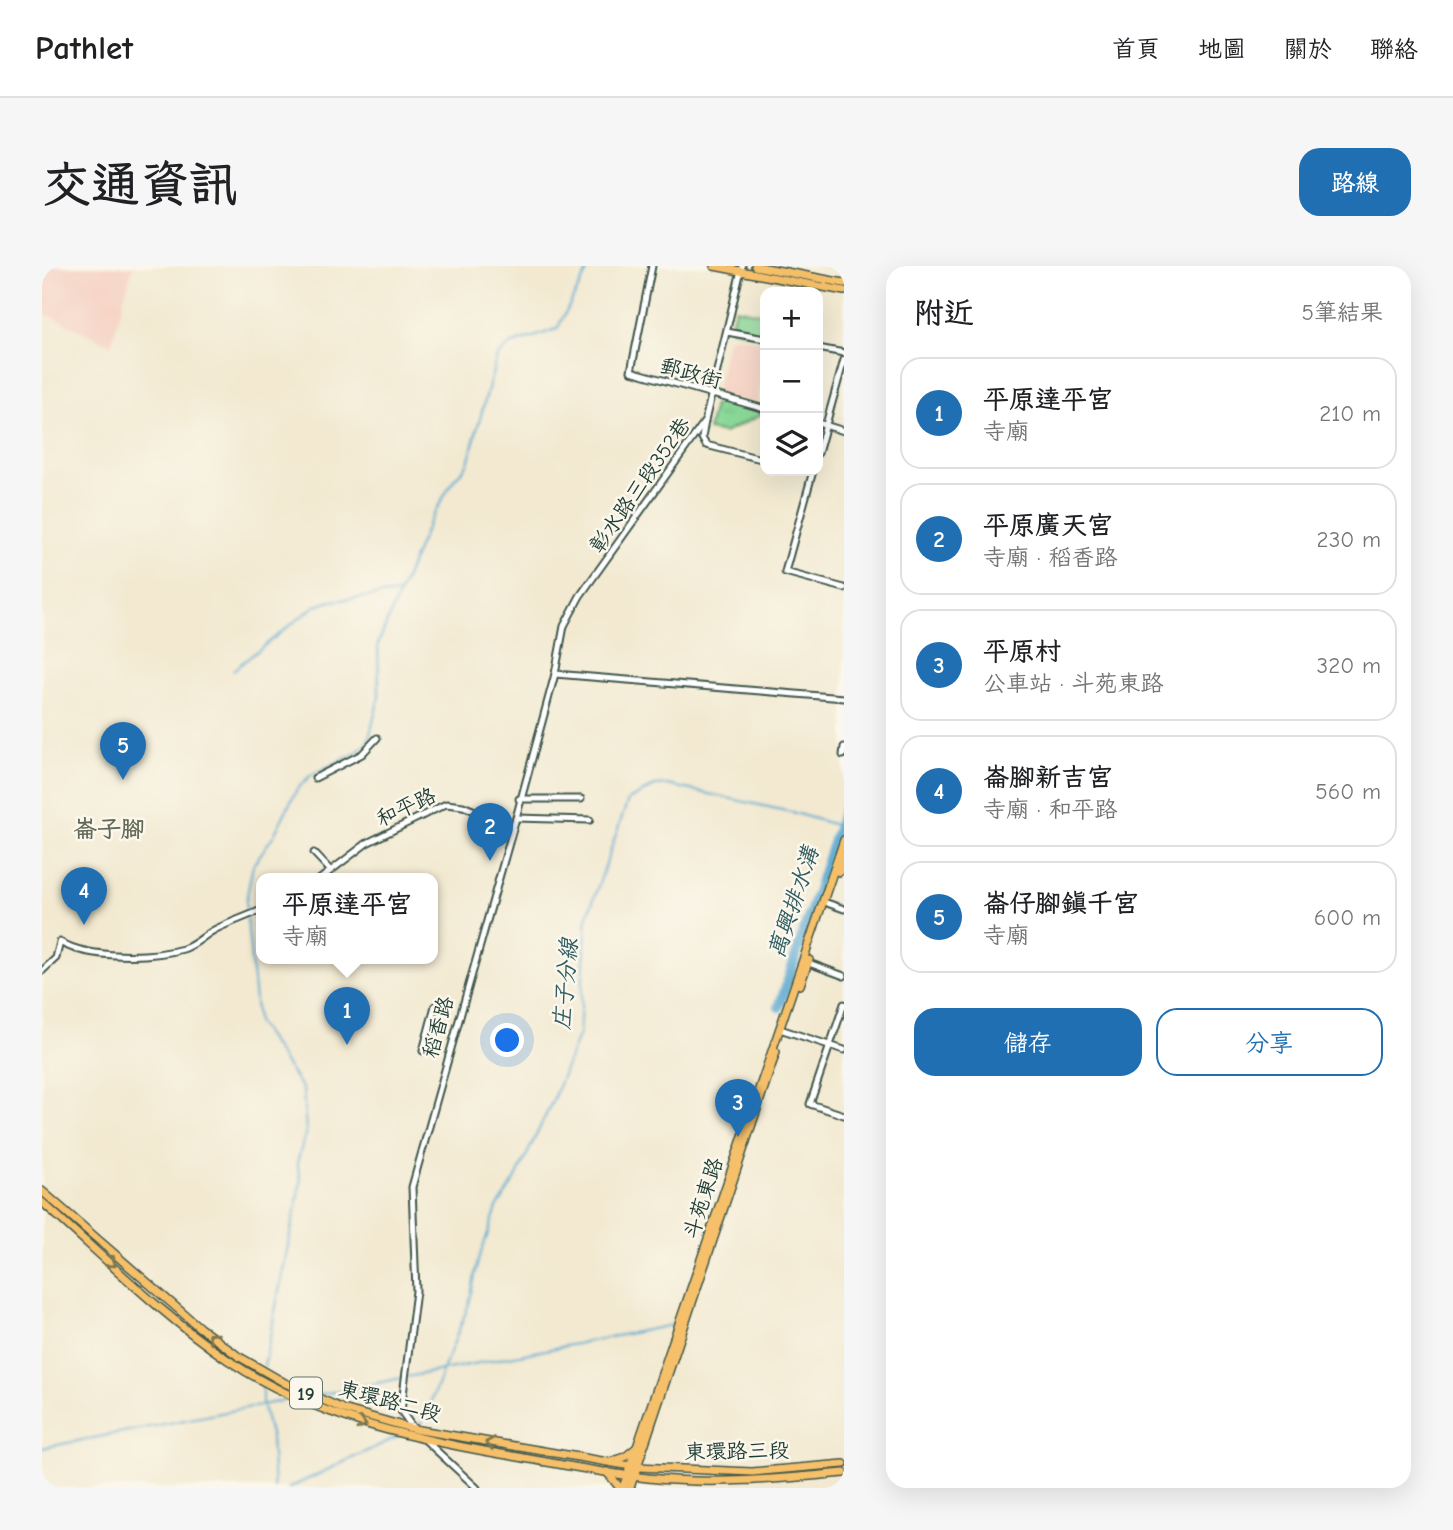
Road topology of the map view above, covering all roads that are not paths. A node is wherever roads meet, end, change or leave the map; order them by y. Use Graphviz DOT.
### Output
graph roads {
  1 [pos="652,266"];
  2 [pos="714,266"];
  3 [pos="755,266"];
  4 [pos="742,268"];
  5 [pos="844,283"];
  6 [pos="844,291"];
  7 [pos="727,332"];
  8 [pos="760,338"];
  9 [pos="823,349"];
  10 [pos="844,353"];
  11 [pos="844,360"];
  12 [pos="711,394"];
  13 [pos="760,408"];
  14 [pos="705,421"];
  15 [pos="823,425"];
  16 [pos="826,426"];
  17 [pos="844,431"];
  18 [pos="823,436"];
  19 [pos="760,459"];
  20 [pos="809,476"];
  21 [pos="844,588"];
  22 [pos="555,674"];
  23 [pos="844,698"];
  24 [pos="377,738"];
  25 [pos="844,747"];
  26 [pos="843,755"];
  27 [pos="315,778"];
  28 [pos="519,799"];
  29 [pos="580,799"];
  30 [pos="516,818"];
  31 [pos="590,820"];
  32 [pos="513,827"];
  33 [pos="844,840"];
  34 [pos="314,853"];
  35 [pos="844,856"];
  36 [pos="330,870"];
  37 [pos="327,873"];
  38 [pos="826,903"];
  39 [pos="844,909"];
  40 [pos="256,912"];
  41 [pos="806,962"];
  42 [pos="42,971"];
  43 [pos="844,976"];
  44 [pos="844,1004"];
  45 [pos="435,1006"];
  46 [pos="782,1029"];
  47 [pos="830,1045"];
  48 [pos="844,1050"];
  49 [pos="423,1051"];
  50 [pos="844,1115"];
  51 [pos="42,1191"];
  52 [pos="42,1202"];
  53 [pos="414,1429"];
  54 [pos="427,1441"];
  55 [pos="639,1449"];
  56 [pos="844,1464"];
  57 [pos="634,1466"];
  58 [pos="607,1467"];
  59 [pos="656,1469"];
  60 [pos="844,1473"];
  61 [pos="631,1475"];
  62 [pos="650,1478"];
  63 [pos="477,1488"];
  64 [pos="621,1488"];
  65 [pos="632,1488"];
  1 -- 12 [label="street, 郵政街"];
  2 -- 4 [label="main road"];
  3 -- 5 [label="main road"];
  4 -- 6 [label="main road"];
  4 -- 7 [label="street, 彰水路三段352巷"];
  7 -- 8 [label="street"];
  7 -- 12 [label="street, 彰水路三段352巷"];
  9 -- 10 [label="street"];
  11 -- 16 [label="street"];
  12 -- 13 [label="street, 郵政街"];
  12 -- 14 [label="street, 彰水路三段352巷"];
  14 -- 19 [label="street"];
  14 -- 22 [label="street, 彰水路三段352巷"];
  15 -- 16 [label="street"];
  16 -- 17 [label="street"];
  16 -- 18 [label="street"];
  20 -- 21 [label="street"];
  22 -- 23 [label="street"];
  22 -- 28 [label="street, 稻香路"];
  24 -- 27 [label="street"];
  25 -- 26 [label="street"];
  28 -- 29 [label="street"];
  28 -- 30 [label="street, 稻香路"];
  30 -- 31 [label="street"];
  30 -- 32 [label="street, 稻香路"];
  32 -- 36 [label="street, 和平路"];
  32 -- 53 [label="street, 稻香路"];
  33 -- 38 [label="main road, 斗苑東路"];
  34 -- 36 [label="street"];
  35 -- 38 [label="main road, 斗苑東路"];
  36 -- 37 [label="street, 和平路"];
  38 -- 39 [label="street"];
  38 -- 41 [label="main road, 斗苑東路"];
  40 -- 42 [label="street"];
  41 -- 43 [label="street"];
  41 -- 46 [label="main road, 斗苑東路"];
  44 -- 47 [label="street"];
  45 -- 49 [label="street"];
  46 -- 47 [label="street"];
  46 -- 55 [label="main road, 斗苑東路"];
  47 -- 48 [label="street"];
  47 -- 50 [label="street"];
  53 -- 51 [label="main road, 東環路二段 / 19, one-way"];
  52 -- 54 [label="main road, 東環路二段 / 19, one-way"];
  53 -- 54 [label="street, 稻香路"];
  58 -- 53 [label="main road, 東環路二段 / 19, one-way"];
  54 -- 58 [label="main road, 東環路二段 / 19"];
  54 -- 63 [label="street, 稻香路"];
  55 -- 57 [label="main road, 斗苑東路"];
  55 -- 58 [label="main road"];
  55 -- 59 [label="main road"];
  56 -- 59 [label="main road, 東環路三段 / 19"];
  57 -- 58 [label="main road, 東環路二段 / 19"];
  57 -- 59 [label="main road, 東環路三段 / 19"];
  57 -- 61 [label="main road, 斗苑東路"];
  58 -- 61 [label="main road, 東環路二段 / 19"];
  58 -- 64 [label="main road"];
  60 -- 62 [label="main road, 東環路三段 / 19"];
  61 -- 62 [label="main road, 東環路三段 / 19"];
  61 -- 64 [label="main road, 斗苑東路"];
  61 -- 65 [label="main road, 斗苑東路"];
  62 -- 65 [label="main road"];
}
